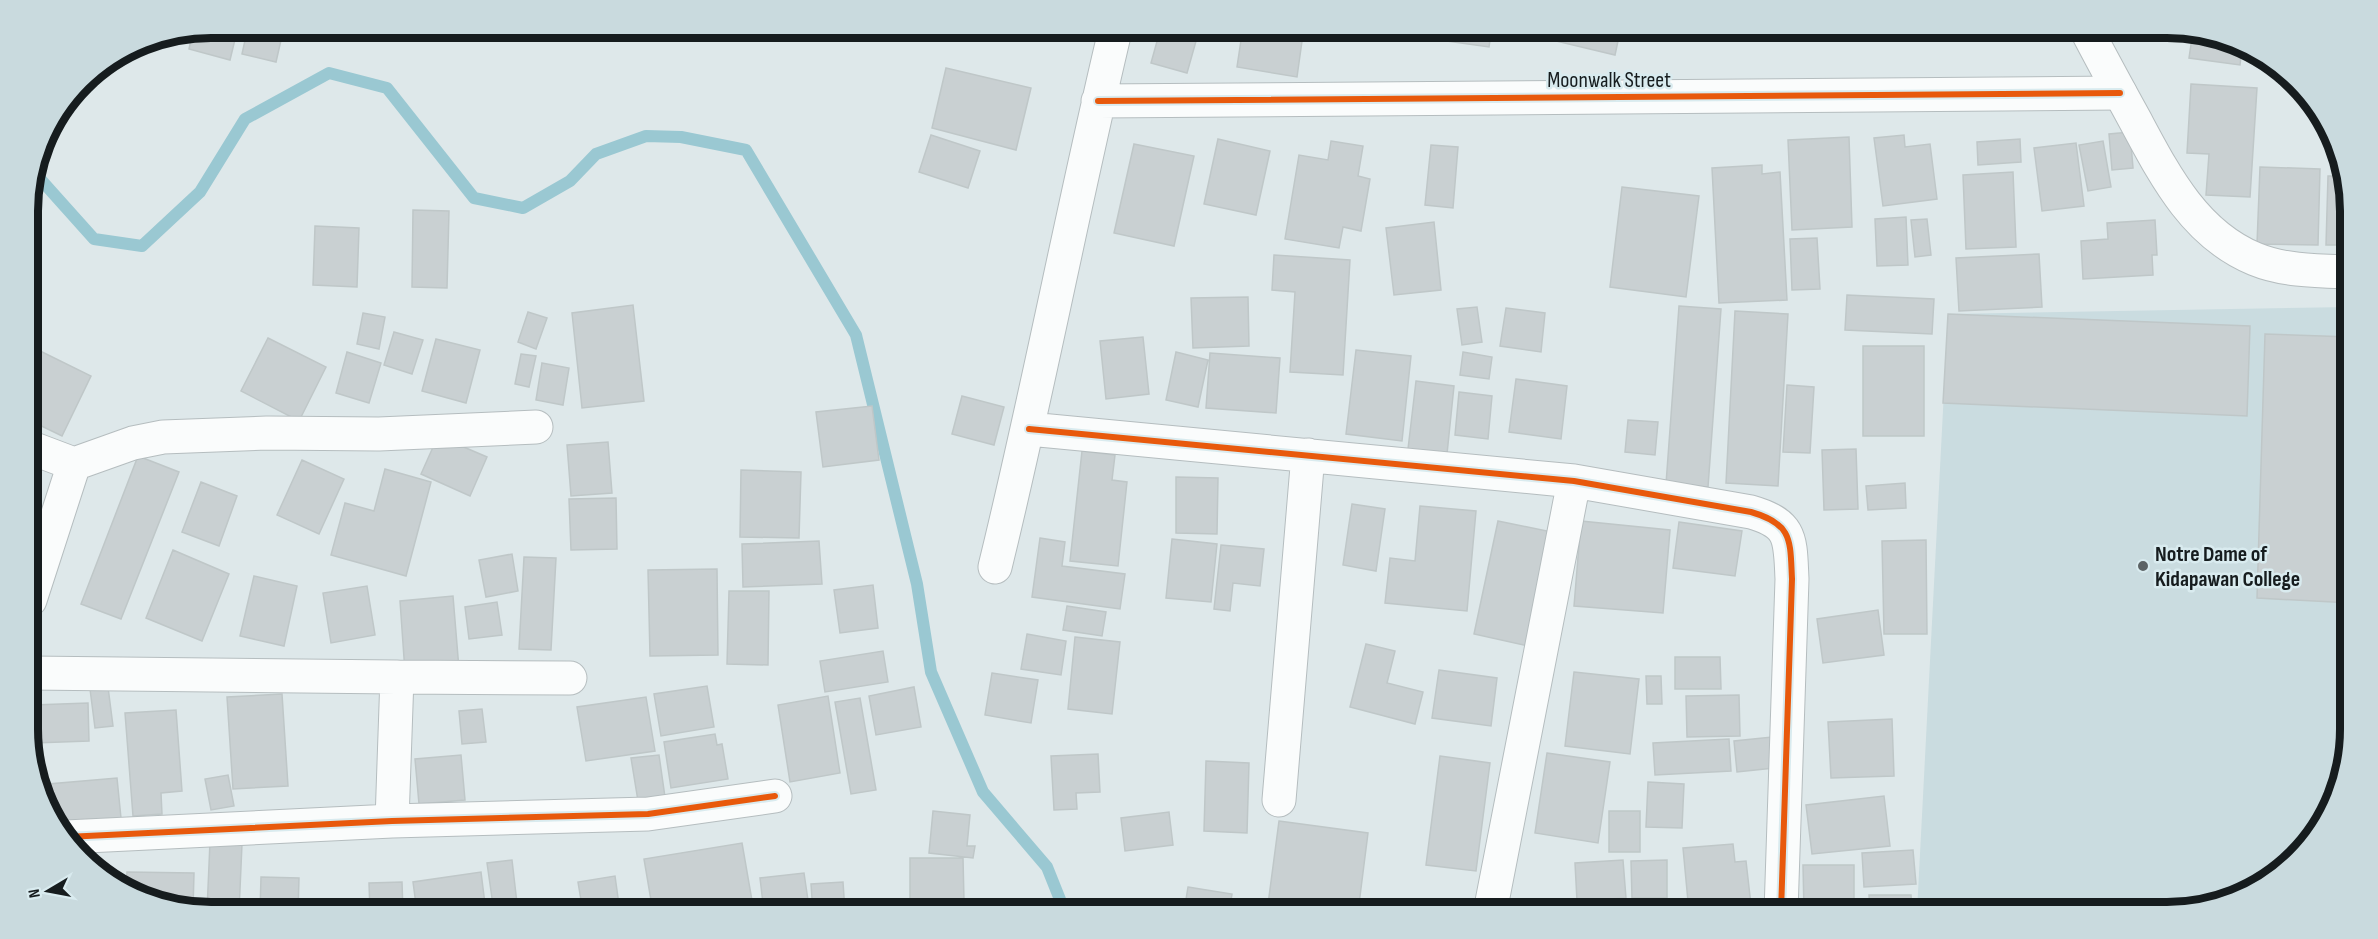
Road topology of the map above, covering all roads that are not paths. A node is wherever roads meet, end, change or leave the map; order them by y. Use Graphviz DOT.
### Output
graph roads {
  1 [pos="1114,37"];
  2 [pos="2090,37"];
  3 [pos="2120,93"];
  4 [pos="1098,101"];
  5 [pos="2340,271"];
  6 [pos="536,427"];
  7 [pos="1029,429"];
  8 [pos="38,450"];
  9 [pos="1308,456"];
  10 [pos="74,464"];
  11 [pos="1574,481"];
  12 [pos="996,567"];
  13 [pos="37,577"];
  14 [pos="37,673"];
  15 [pos="397,677"];
  16 [pos="570,678"];
  17 [pos="776,796"];
  18 [pos="1279,800"];
  19 [pos="392,821"];
  20 [pos="75,837"];
  21 [pos="1492,901"];
  22 [pos="1781,901"];
  1 -- 4 [label="street"];
  2 -- 3 [label="street"];
  3 -- 4 [label="street, Moonwalk Street"];
  3 -- 5 [label="street"];
  4 -- 7 [label="street"];
  6 -- 10 [label="street"];
  7 -- 9 [label="street"];
  7 -- 12 [label="street"];
  8 -- 10 [label="street"];
  9 -- 11 [label="street"];
  9 -- 18 [label="street"];
  10 -- 13 [label="street"];
  11 -- 21 [label="street"];
  11 -- 22 [label="street"];
  14 -- 15 [label="street"];
  15 -- 16 [label="street"];
  15 -- 19 [label="street"];
  17 -- 19 [label="street"];
  19 -- 20 [label="street"];
}
